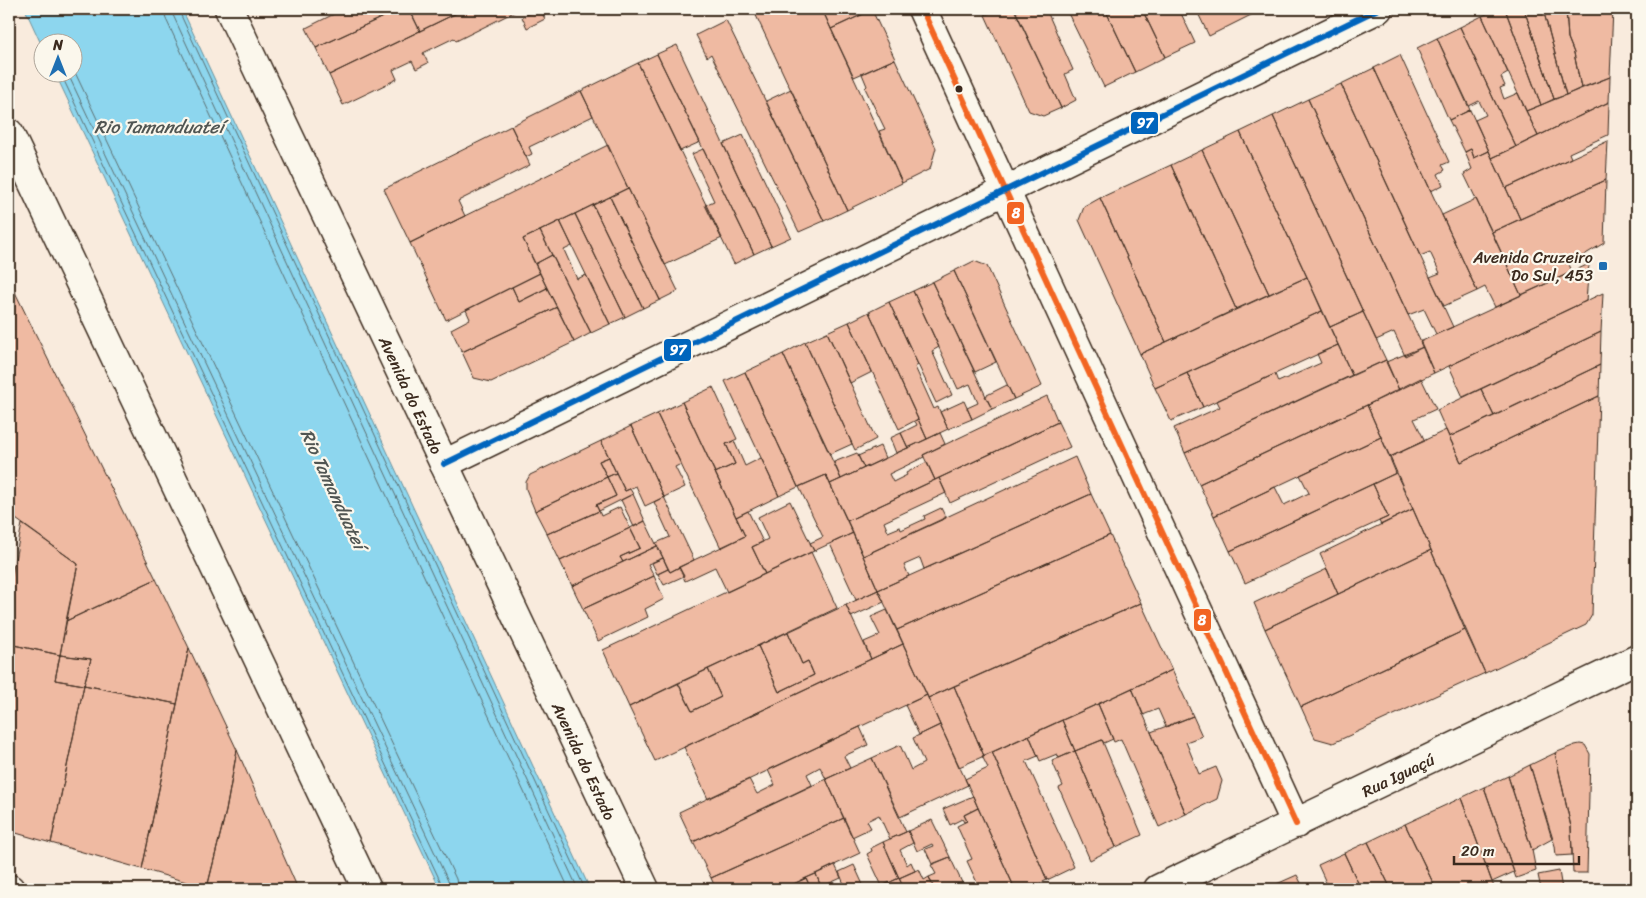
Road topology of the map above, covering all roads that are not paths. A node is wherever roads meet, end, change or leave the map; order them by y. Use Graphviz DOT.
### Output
graph roads {
  1 [pos="229,9"];
  2 [pos="922,9"];
  3 [pos="1378,9"];
  4 [pos="9,133"];
  5 [pos="1005,191"];
  6 [pos="444,464"];
  7 [pos="1637,658"];
  8 [pos="1296,824"];
  9 [pos="367,889"];
  10 [pos="644,889"];
  11 [pos="1158,889"];
  1 -- 6 [label="main road, Avenida do Estado"];
  2 -- 5 [label="main road"];
  3 -- 5 [label="main road"];
  4 -- 9 [label="main road"];
  5 -- 6 [label="main road"];
  5 -- 8 [label="main road"];
  6 -- 10 [label="main road, Avenida do Estado"];
  7 -- 8 [label="main road, Rua Iguaçú"];
  8 -- 11 [label="main road, Rua Iguaçú"];
}
